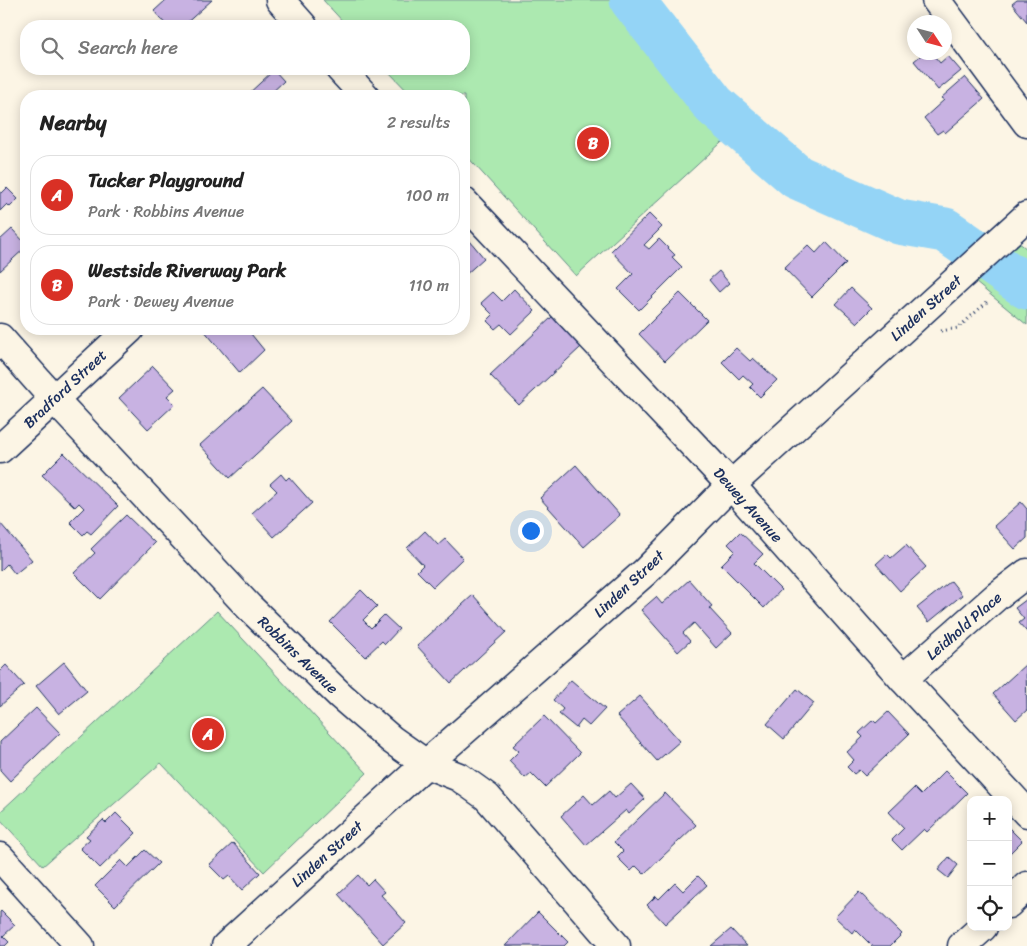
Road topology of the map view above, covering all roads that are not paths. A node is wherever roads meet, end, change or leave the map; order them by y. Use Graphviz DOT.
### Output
graph roads {
  1 [pos="280,0"];
  2 [pos="936,0"];
  3 [pos="298,20"];
  4 [pos="345,75"];
  5 [pos="359,90"];
  6 [pos="1027,123"];
  7 [pos="470,208"];
  8 [pos="1020,223"];
  9 [pos="123,335"];
  10 [pos="0,338"];
  11 [pos="54,399"];
  12 [pos="0,449"];
  13 [pos="731,485"];
  14 [pos="1027,574"];
  15 [pos="903,679"];
  16 [pos="426,764"];
  17 [pos="1027,814"];
  18 [pos="0,857"];
  19 [pos="1027,886"];
  20 [pos="1012,900"];
  21 [pos="979,931"];
  22 [pos="80,946"];
  23 [pos="226,946"];
  24 [pos="616,946"];
  25 [pos="962,946"];
  1 -- 3 [label="street"];
  2 -- 6 [label="street"];
  4 -- 5 [label="street"];
  7 -- 13 [label="street, Dewey Avenue"];
  8 -- 13 [label="street, Linden Street"];
  9 -- 11 [label="street, Bradford Street"];
  10 -- 11 [label="street, Robbins Avenue"];
  11 -- 12 [label="street, Bradford Street"];
  11 -- 16 [label="street, Robbins Avenue"];
  13 -- 15 [label="street, Dewey Avenue"];
  13 -- 16 [label="street, Linden Street"];
  14 -- 15 [label="street, Leidhold Place"];
  15 -- 17 [label="street, Dewey Avenue"];
  16 -- 23 [label="street, Linden Street"];
  16 -- 24 [label="street, Robbins Avenue"];
  18 -- 22 [label="street"];
  19 -- 20 [label="street"];
  21 -- 25 [label="street"];
}
